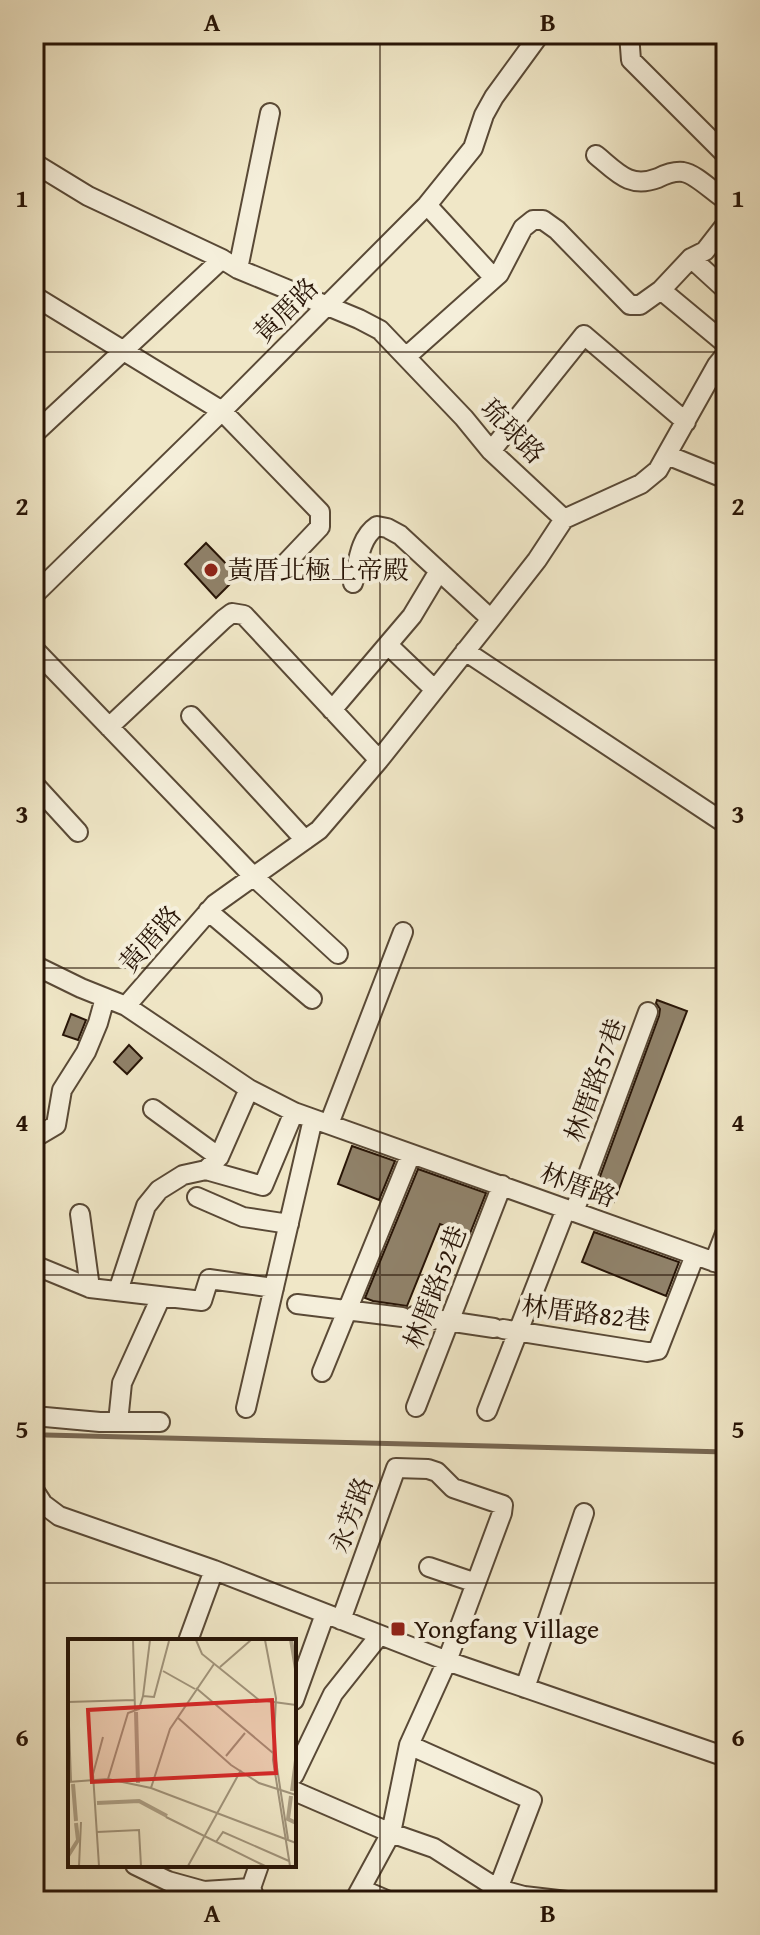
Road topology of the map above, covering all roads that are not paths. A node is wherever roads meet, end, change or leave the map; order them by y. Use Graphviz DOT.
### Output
graph roads {
  1 [pos="540,34"];
  2 [pos="629,34"];
  3 [pos="270,113"];
  4 [pos="596,155"];
  5 [pos="726,155"];
  6 [pos="34,163"];
  7 [pos="726,200"];
  8 [pos="427,205"];
  9 [pos="726,224"];
  10 [pos="691,258"];
  11 [pos="230,264"];
  12 [pos="494,278"];
  13 [pos="661,290"];
  14 [pos="726,290"];
  15 [pos="34,296"];
  16 [pos="327,306"];
  17 [pos="726,344"];
  18 [pos="125,350"];
  19 [pos="407,356"];
  20 [pos="723,363"];
  21 [pos="222,411"];
  22 [pos="686,422"];
  23 [pos="34,434"];
  24 [pos="491,451"];
  25 [pos="667,455"];
  26 [pos="726,479"];
  27 [pos="564,519"];
  28 [pos="282,567"];
  29 [pos="439,571"];
  30 [pos="353,583"];
  31 [pos="34,595"];
  32 [pos="491,619"];
  33 [pos="388,645"];
  34 [pos="34,649"];
  35 [pos="465,651"];
  36 [pos="434,689"];
  37 [pos="332,710"];
  38 [pos="191,716"];
  39 [pos="109,727"];
  40 [pos="379,760"];
  41 [pos="34,784"];
  42 [pos="726,824"];
  43 [pos="78,832"];
  44 [pos="305,840"];
  45 [pos="253,876"];
  46 [pos="208,911"];
  47 [pos="403,932"];
  48 [pos="338,954"];
  49 [pos="34,965"];
  50 [pos="105,998"];
  51 [pos="312,999"];
  52 [pos="126,1006"];
  53 [pos="648,1012"];
  54 [pos="249,1089"];
  55 [pos="153,1109"];
  56 [pos="294,1112"];
  57 [pos="321,1121"];
  58 [pos="34,1138"];
  59 [pos="411,1154"];
  60 [pos="212,1164"];
  61 [pos="502,1185"];
  62 [pos="197,1197"];
  63 [pos="570,1210"];
  64 [pos="80,1214"];
  65 [pos="289,1224"];
  66 [pos="726,1231"];
  67 [pos="695,1255"];
  68 [pos="720,1264"];
  69 [pos="34,1265"];
  70 [pos="90,1288"];
  71 [pos="274,1288"];
  72 [pos="118,1291"];
  73 [pos="161,1297"];
  74 [pos="297,1304"];
  75 [pos="348,1310"];
  76 [pos="449,1321"];
  77 [pos="505,1329"];
  78 [pos="322,1372"];
  79 [pos="416,1407"];
  80 [pos="246,1408"];
  81 [pos="487,1411"];
  82 [pos="34,1416"];
  83 [pos="118,1422"];
  84 [pos="160,1422"];
  85 [pos="34,1490"];
  86 [pos="584,1513"];
  87 [pos="429,1567"];
  88 [pos="214,1570"];
  89 [pos="476,1583"];
  90 [pos="333,1617"];
  91 [pos="379,1636"];
  92 [pos="189,1639"];
  93 [pos="447,1661"];
  94 [pos="525,1688"];
  95 [pos="296,1696"];
  96 [pos="409,1745"];
  97 [pos="726,1757"];
  98 [pos="296,1771"];
  99 [pos="296,1792"];
  100 [pos="391,1833"];
  101 [pos="726,1836"];
  102 [pos="139,1867"];
  103 [pos="259,1867"];
  104 [pos="726,1869"];
  105 [pos="498,1889"];
  106 [pos="253,1894"];
  107 [pos="358,1895"];
  108 [pos="389,1901"];
  109 [pos="567,1901"];
  1 -- 8 [label="street, 黃厝路"];
  2 -- 5 [label="street"];
  3 -- 11 [label="street"];
  4 -- 7 [label="street"];
  6 -- 11 [label="street, 琉球路"];
  8 -- 12 [label="street"];
  8 -- 16 [label="street, 黃厝路"];
  9 -- 10 [label="street"];
  10 -- 13 [label="street"];
  10 -- 14 [label="street"];
  11 -- 16 [label="street, 琉球路"];
  11 -- 18 [label="street"];
  12 -- 13 [label="street"];
  12 -- 19 [label="street"];
  13 -- 17 [label="street"];
  15 -- 18 [label="street"];
  16 -- 19 [label="street, 琉球路"];
  16 -- 21 [label="street, 黃厝路"];
  18 -- 21 [label="street"];
  18 -- 23 [label="street"];
  19 -- 24 [label="street, 琉球路"];
  20 -- 22 [label="street"];
  21 -- 28 [label="street"];
  21 -- 31 [label="street, 黃厝路"];
  22 -- 24 [label="street"];
  22 -- 25 [label="street"];
  24 -- 27 [label="street, 琉球路"];
  25 -- 26 [label="street"];
  25 -- 27 [label="street"];
  27 -- 32 [label="street, 黃厝路"];
  29 -- 30 [label="street"];
  29 -- 32 [label="street"];
  29 -- 33 [label="street"];
  32 -- 35 [label="street, 黃厝路"];
  33 -- 36 [label="street"];
  33 -- 37 [label="street"];
  34 -- 39 [label="street"];
  35 -- 36 [label="street, 黃厝路"];
  35 -- 42 [label="street"];
  36 -- 40 [label="street, 黃厝路"];
  37 -- 39 [label="street"];
  37 -- 40 [label="street"];
  38 -- 44 [label="street"];
  39 -- 45 [label="street"];
  40 -- 44 [label="street, 黃厝路"];
  41 -- 43 [label="street"];
  44 -- 45 [label="street, 黃厝路"];
  45 -- 46 [label="street, 黃厝路"];
  45 -- 48 [label="street"];
  46 -- 51 [label="street"];
  46 -- 52 [label="street, 黃厝路"];
  47 -- 57 [label="street"];
  49 -- 50 [label="street, 林厝路"];
  50 -- 52 [label="street, 林厝路"];
  50 -- 58 [label="street"];
  52 -- 54 [label="street, 林厝路"];
  53 -- 63 [label="street, 林厝路57巷"];
  54 -- 56 [label="street, 林厝路"];
  54 -- 60 [label="street"];
  55 -- 60 [label="street"];
  56 -- 57 [label="street, 林厝路"];
  56 -- 60 [label="street"];
  57 -- 59 [label="street, 林厝路"];
  57 -- 65 [label="street"];
  59 -- 61 [label="street, 林厝路"];
  59 -- 75 [label="street"];
  60 -- 72 [label="street"];
  61 -- 63 [label="street, 林厝路"];
  61 -- 76 [label="street, 林厝路52巷"];
  62 -- 65 [label="street"];
  63 -- 67 [label="street, 林厝路"];
  63 -- 77 [label="street, 林厝路57巷"];
  64 -- 70 [label="street"];
  65 -- 71 [label="street"];
  66 -- 68 [label="street"];
  67 -- 68 [label="street, 林厝路"];
  67 -- 77 [label="street, 林厝路82巷"];
  69 -- 70 [label="street"];
  70 -- 72 [label="street"];
  71 -- 73 [label="street"];
  71 -- 80 [label="street"];
  72 -- 73 [label="street"];
  73 -- 83 [label="street"];
  74 -- 75 [label="street"];
  75 -- 76 [label="street"];
  75 -- 78 [label="street"];
  76 -- 77 [label="street"];
  76 -- 79 [label="street, 林厝路52巷"];
  77 -- 81 [label="street, 林厝路57巷"];
  82 -- 83 [label="street"];
  83 -- 84 [label="street"];
  85 -- 88 [label="street"];
  86 -- 94 [label="street"];
  87 -- 89 [label="street"];
  88 -- 90 [label="street"];
  88 -- 92 [label="street"];
  89 -- 90 [label="street, 永芳路"];
  89 -- 93 [label="street, 永芳路"];
  90 -- 91 [label="street"];
  90 -- 95 [label="street"];
  91 -- 93 [label="street"];
  91 -- 98 [label="street"];
  93 -- 94 [label="street"];
  93 -- 96 [label="street, 永芳路"];
  94 -- 97 [label="street"];
  96 -- 100 [label="street, 永芳路"];
  96 -- 105 [label="street"];
  99 -- 100 [label="street"];
  100 -- 105 [label="street"];
  100 -- 107 [label="street, 永芳路"];
  101 -- 104 [label="street"];
  102 -- 106 [label="street"];
  103 -- 106 [label="street"];
  105 -- 109 [label="street"];
  107 -- 108 [label="street"];
}
